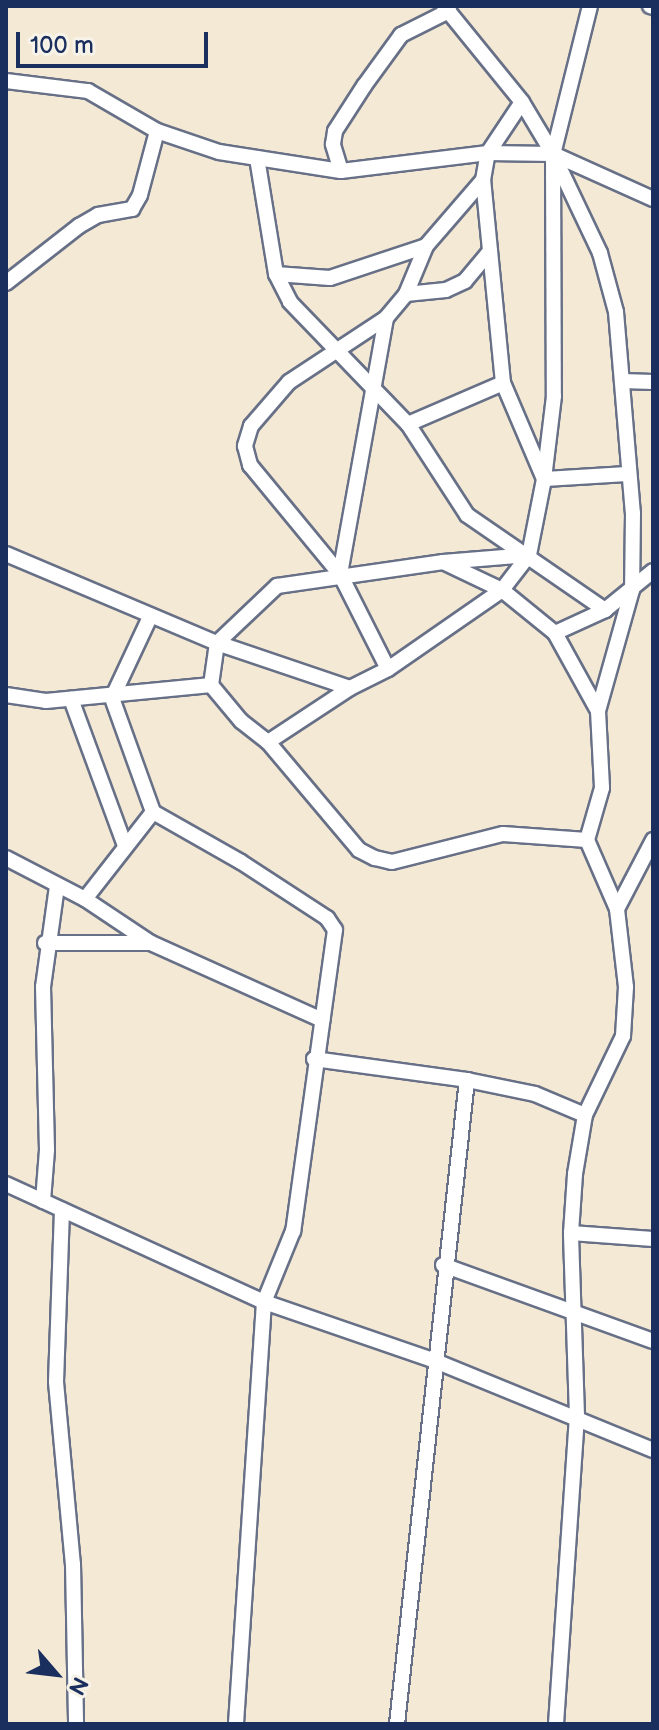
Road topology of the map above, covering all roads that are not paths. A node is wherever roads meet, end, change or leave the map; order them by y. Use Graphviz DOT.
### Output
graph roads {
  1 [pos="590,6"];
  2 [pos="446,9"];
  3 [pos="6,81"];
  4 [pos="522,102"];
  5 [pos="157,131"];
  6 [pos="488,153"];
  7 [pos="553,154"];
  8 [pos="257,158"];
  9 [pos="341,171"];
  10 [pos="483,180"];
  11 [pos="653,199"];
  12 [pos="426,246"];
  13 [pos="490,251"];
  14 [pos="276,274"];
  15 [pos="6,283"];
  16 [pos="406,294"];
  17 [pos="386,318"];
  18 [pos="332,351"];
  19 [pos="622,381"];
  20 [pos="653,382"];
  21 [pos="503,383"];
  22 [pos="372,392"];
  23 [pos="408,424"];
  24 [pos="628,474"];
  25 [pos="544,479"];
  26 [pos="6,554"];
  27 [pos="529,555"];
  28 [pos="443,562"];
  29 [pos="653,571"];
  30 [pos="340,574"];
  31 [pos="502,590"];
  32 [pos="632,590"];
  33 [pos="605,610"];
  34 [pos="150,617"];
  35 [pos="555,633"];
  36 [pos="217,643"];
  37 [pos="388,669"];
  38 [pos="211,685"];
  39 [pos="350,688"];
  40 [pos="6,695"];
  41 [pos="112,698"];
  42 [pos="71,699"];
  43 [pos="598,711"];
  44 [pos="268,742"];
  45 [pos="153,812"];
  46 [pos="587,840"];
  47 [pos="653,840"];
  48 [pos="124,843"];
  49 [pos="6,858"];
  50 [pos="57,886"];
  51 [pos="85,899"];
  52 [pos="617,909"];
  53 [pos="45,943"];
  54 [pos="151,943"];
  55 [pos="322,1020"];
  56 [pos="314,1059"];
  57 [pos="467,1080"];
  58 [pos="585,1115"];
  59 [pos="6,1184"];
  60 [pos="43,1201"];
  61 [pos="62,1210"];
  62 [pos="571,1233"];
  63 [pos="653,1239"];
  64 [pos="443,1265"];
  65 [pos="264,1302"];
  66 [pos="577,1316"];
  67 [pos="653,1341"];
  68 [pos="435,1361"];
  69 [pos="577,1416"];
  70 [pos="653,1450"];
  71 [pos="76,1724"];
  72 [pos="236,1724"];
  73 [pos="397,1724"];
  74 [pos="556,1724"];
  1 -- 7 [label="street"];
  2 -- 4 [label="street"];
  2 -- 9 [label="street"];
  3 -- 5 [label="street"];
  4 -- 6 [label="street"];
  4 -- 7 [label="street"];
  5 -- 8 [label="street"];
  5 -- 15 [label="street"];
  6 -- 7 [label="street"];
  6 -- 9 [label="street"];
  6 -- 10 [label="street"];
  7 -- 11 [label="street"];
  7 -- 19 [label="street"];
  7 -- 25 [label="street"];
  8 -- 9 [label="street"];
  8 -- 14 [label="street"];
  10 -- 12 [label="street"];
  10 -- 13 [label="street"];
  12 -- 14 [label="street"];
  12 -- 16 [label="street"];
  13 -- 16 [label="street"];
  13 -- 21 [label="street"];
  14 -- 18 [label="street"];
  16 -- 17 [label="street"];
  17 -- 18 [label="street"];
  17 -- 22 [label="street"];
  18 -- 22 [label="street"];
  18 -- 30 [label="street"];
  19 -- 20 [label="street"];
  19 -- 24 [label="street"];
  21 -- 23 [label="street"];
  21 -- 25 [label="street"];
  22 -- 23 [label="street"];
  22 -- 30 [label="street"];
  23 -- 27 [label="street"];
  24 -- 25 [label="street"];
  24 -- 32 [label="street"];
  25 -- 27 [label="street"];
  26 -- 34 [label="street"];
  27 -- 28 [label="street"];
  27 -- 31 [label="street"];
  27 -- 33 [label="street"];
  28 -- 30 [label="street"];
  28 -- 31 [label="street"];
  29 -- 32 [label="street"];
  30 -- 36 [label="street"];
  30 -- 37 [label="street"];
  31 -- 35 [label="street"];
  31 -- 37 [label="street"];
  32 -- 33 [label="street"];
  32 -- 43 [label="street"];
  33 -- 35 [label="street"];
  34 -- 36 [label="street"];
  34 -- 41 [label="street"];
  35 -- 43 [label="street"];
  36 -- 38 [label="street"];
  36 -- 39 [label="street"];
  37 -- 39 [label="street"];
  38 -- 41 [label="street"];
  38 -- 44 [label="street"];
  39 -- 44 [label="street"];
  40 -- 42 [label="street"];
  41 -- 42 [label="street"];
  41 -- 45 [label="street"];
  42 -- 48 [label="street"];
  43 -- 46 [label="street"];
  44 -- 46 [label="street"];
  45 -- 48 [label="street"];
  45 -- 55 [label="street"];
  46 -- 52 [label="street"];
  47 -- 52 [label="street"];
  48 -- 51 [label="street"];
  49 -- 50 [label="street"];
  50 -- 51 [label="street"];
  50 -- 53 [label="street"];
  51 -- 54 [label="street"];
  52 -- 58 [label="street"];
  53 -- 54 [label="street"];
  53 -- 60 [label="street"];
  54 -- 55 [label="street"];
  55 -- 56 [label="street"];
  56 -- 57 [label="street"];
  56 -- 65 [label="street"];
  57 -- 58 [label="street"];
  57 -- 64 [label="street"];
  58 -- 62 [label="street"];
  59 -- 60 [label="street"];
  60 -- 61 [label="street"];
  61 -- 65 [label="street"];
  61 -- 71 [label="street"];
  62 -- 63 [label="street"];
  62 -- 66 [label="street"];
  64 -- 66 [label="street"];
  64 -- 68 [label="street"];
  65 -- 68 [label="street"];
  65 -- 72 [label="street"];
  66 -- 67 [label="street"];
  66 -- 69 [label="street"];
  68 -- 69 [label="street"];
  68 -- 73 [label="street"];
  69 -- 70 [label="street"];
  69 -- 74 [label="street"];
}
